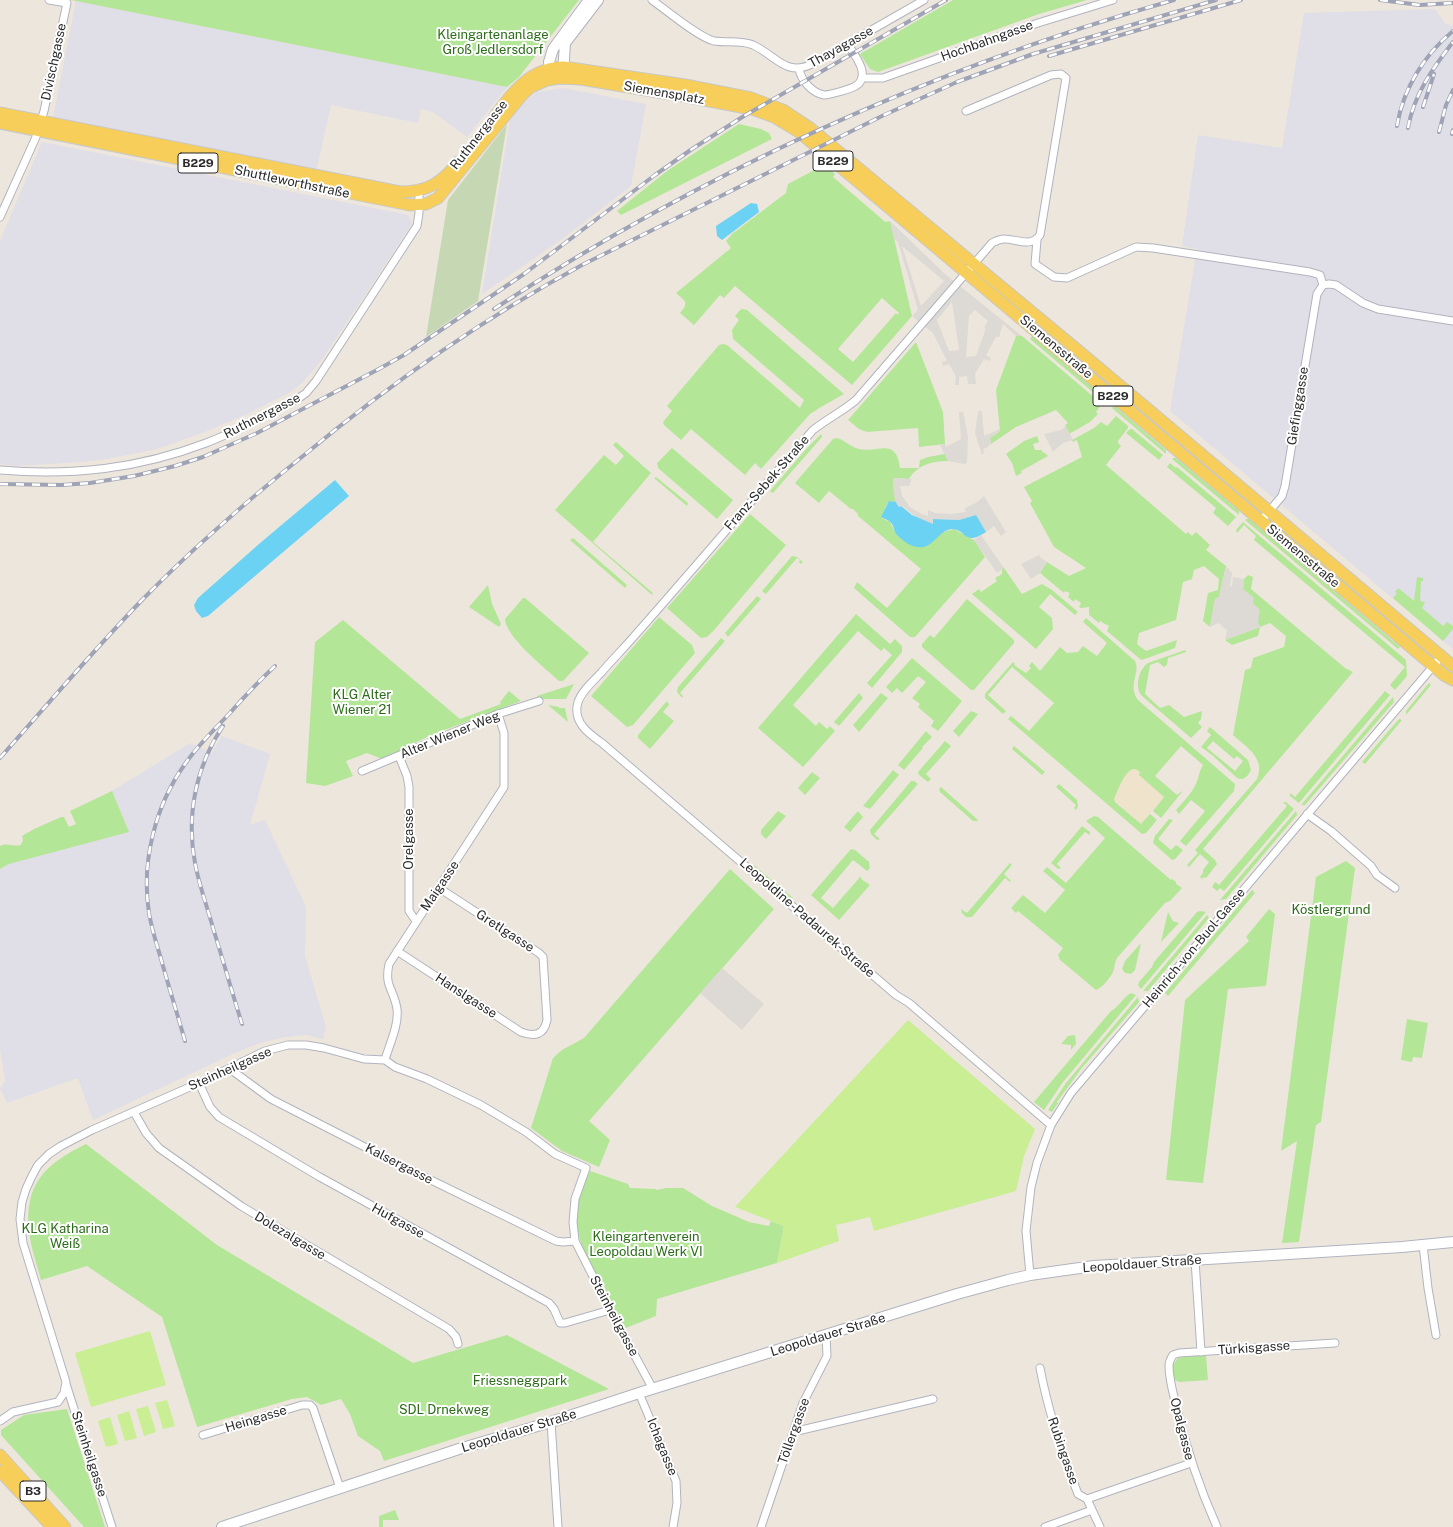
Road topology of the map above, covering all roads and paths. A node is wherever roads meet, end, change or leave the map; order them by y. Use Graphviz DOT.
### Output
graph roads {
  1 [pos="49,0"];
  2 [pos="589,0"];
  3 [pos="598,0"];
  4 [pos="652,0"];
  5 [pos="924,0"];
  6 [pos="1113,0"];
  7 [pos="848,44"];
  8 [pos="799,69"];
  9 [pos="563,72"];
  10 [pos="550,74"];
  11 [pos="862,78"];
  12 [pos="765,108"];
  13 [pos="966,111"];
  14 [pos="0,113"];
  15 [pos="0,123"];
  16 [pos="39,125"];
  17 [pos="419,191"];
  18 [pos="420,205"];
  19 [pos="0,217"];
  20 [pos="1037,240"];
  21 [pos="973,263"];
  22 [pos="966,272"];
  23 [pos="1323,285"];
  24 [pos="1453,321"];
  25 [pos="0,470"];
  26 [pos="1269,511"];
  27 [pos="1260,521"];
  28 [pos="1441,657"];
  29 [pos="1434,666"];
  30 [pos="1453,666"];
  31 [pos="1453,680"];
  32 [pos="539,701"];
  33 [pos="578,704"];
  34 [pos="498,714"];
  35 [pos="399,756"];
  36 [pos="362,771"];
  37 [pos="1307,814"];
  38 [pos="439,888"];
  39 [pos="1395,888"];
  40 [pos="416,921"];
  41 [pos="397,951"];
  42 [pos="538,1034"];
  43 [pos="384,1060"];
  44 [pos="230,1068"];
  45 [pos="199,1083"];
  46 [pos="134,1112"];
  47 [pos="1051,1125"];
  48 [pos="575,1241"];
  49 [pos="1453,1242"];
  50 [pos="1423,1245"];
  51 [pos="1195,1260"];
  52 [pos="1030,1275"];
  53 [pos="610,1310"];
  54 [pos="1436,1335"];
  55 [pos="826,1336"];
  56 [pos="1335,1343"];
  57 [pos="458,1344"];
  58 [pos="1201,1352"];
  59 [pos="1040,1368"];
  60 [pos="66,1382"];
  61 [pos="653,1389"];
  62 [pos="639,1393"];
  63 [pos="933,1399"];
  64 [pos="0,1421"];
  65 [pos="552,1422"];
  66 [pos="793,1432"];
  67 [pos="203,1435"];
  68 [pos="0,1454"];
  69 [pos="1191,1464"];
  70 [pos="0,1471"];
  71 [pos="340,1488"];
  72 [pos="1087,1499"];
  73 [pos="1092,1510"];
  74 [pos="52,1527"];
  75 [pos="65,1527"];
  76 [pos="112,1527"];
  77 [pos="222,1527"];
  78 [pos="558,1527"];
  79 [pos="673,1527"];
  80 [pos="761,1527"];
  81 [pos="1045,1527"];
  82 [pos="1100,1527"];
  83 [pos="1217,1527"];
  1 -- 16 [label="street, Divischgasse"];
  2 -- 10 [label="main road"];
  3 -- 9 [label="main road"];
  4 -- 8 [label="street, Thayagasse"];
  5 -- 7 [label="street, Thayagasse"];
  6 -- 11 [label="street, Hochbahngasse"];
  7 -- 8 [label="street, Thayagasse"];
  7 -- 11 [label="street"];
  8 -- 11 [label="street"];
  9 -- 10 [label="main road, Siemensplatz / B229"];
  9 -- 12 [label="main road, Siemensplatz / B229"];
  10 -- 17 [label="main road, Ruthnergasse / B229"];
  10 -- 18 [label="main road, Ruthnergasse / B229"];
  12 -- 21 [label="main road, Siemensstraße / B229"];
  12 -- 22 [label="main road, Siemensstraße / B229"];
  13 -- 20 [label="street"];
  14 -- 16 [label="main road, Shuttleworthstraße / B229"];
  15 -- 16 [label="main road, Shuttleworthstraße / B229"];
  16 -- 17 [label="main road, Shuttleworthstraße / B229"];
  16 -- 18 [label="main road, Shuttleworthstraße / B229"];
  16 -- 19 [label="street, Divischgasse"];
  17 -- 18 [label="street, Ruthnergasse"];
  18 -- 25 [label="street, Ruthnergasse"];
  20 -- 21 [label="street, Franz-Sebek-Straße"];
  20 -- 23 [label="street"];
  21 -- 22 [label="street, Franz-Sebek-Straße"];
  21 -- 26 [label="main road, Siemensstraße / B229"];
  22 -- 27 [label="main road, Siemensstraße / B229"];
  22 -- 33 [label="street, Franz-Sebek-Straße"];
  23 -- 24 [label="street"];
  23 -- 26 [label="street, Giefinggasse"];
  26 -- 27 [label="street, Giefinggasse"];
  26 -- 28 [label="main road, Siemensstraße / B229"];
  27 -- 29 [label="main road, Siemensstraße / B229"];
  28 -- 29 [label="street, Heinrich-von-Buol-Gasse"];
  28 -- 30 [label="main road, Siemensstraße / B229"];
  29 -- 31 [label="main road, Siemensstraße / B229"];
  29 -- 37 [label="street, Heinrich-von-Buol-Gasse"];
  32 -- 34 [label="street, Alter Wiener Weg"];
  33 -- 47 [label="street, Leopoldine-Padaurek-Straße"];
  34 -- 35 [label="street, Alter Wiener Weg"];
  34 -- 38 [label="street, Maigasse"];
  35 -- 36 [label="street, Alter Wiener Weg"];
  35 -- 40 [label="street, Orelgasse"];
  37 -- 39 [label="street"];
  37 -- 47 [label="street, Heinrich-von-Buol-Gasse"];
  38 -- 40 [label="street, Maigasse"];
  38 -- 42 [label="street, Gretlgasse"];
  40 -- 41 [label="street, Maigasse"];
  41 -- 42 [label="street, Hanslgasse"];
  41 -- 43 [label="street, Maigasse"];
  43 -- 44 [label="street, Steinheilgasse"];
  43 -- 48 [label="street, Steinheilgasse"];
  44 -- 45 [label="street, Steinheilgasse"];
  44 -- 48 [label="street, Kalsergasse"];
  45 -- 46 [label="street, Steinheilgasse"];
  45 -- 53 [label="street, Hufgasse"];
  46 -- 57 [label="street, Dolezalgasse"];
  46 -- 60 [label="street, Steinheilgasse"];
  47 -- 52 [label="street, Heinrich-von-Buol-Gasse"];
  48 -- 53 [label="street, Steinheilgasse"];
  49 -- 50 [label="main road, Leopoldauer Straße"];
  50 -- 51 [label="main road, Leopoldauer Straße"];
  50 -- 54 [label="street"];
  51 -- 52 [label="main road, Leopoldauer Straße"];
  51 -- 58 [label="street"];
  52 -- 55 [label="main road, Leopoldauer Straße"];
  53 -- 61 [label="street, Steinheilgasse"];
  55 -- 61 [label="main road, Leopoldauer Straße"];
  55 -- 66 [label="street, Töllergasse"];
  56 -- 58 [label="street, Türkisgasse"];
  58 -- 69 [label="street, Opalgasse"];
  59 -- 72 [label="street, Rubingasse"];
  60 -- 64 [label="street, Steinheilgasse"];
  60 -- 76 [label="street, Steinheilgasse"];
  61 -- 62 [label="main road, Leopoldauer Straße"];
  62 -- 65 [label="main road, Leopoldauer Straße"];
  62 -- 79 [label="street, Ichagasse"];
  63 -- 66 [label="street"];
  65 -- 71 [label="main road, Leopoldauer Straße"];
  65 -- 78 [label="street"];
  66 -- 80 [label="street, Töllergasse"];
  67 -- 71 [label="street, Heingasse"];
  68 -- 75 [label="main road, B3"];
  69 -- 72 [label="street"];
  69 -- 83 [label="street, Opalgasse"];
  70 -- 74 [label="main road, B3"];
  71 -- 77 [label="main road, Leopoldauer Straße"];
  72 -- 73 [label="street, Rubingasse"];
  73 -- 81 [label="street"];
  73 -- 82 [label="street, Rubingasse"];
}
